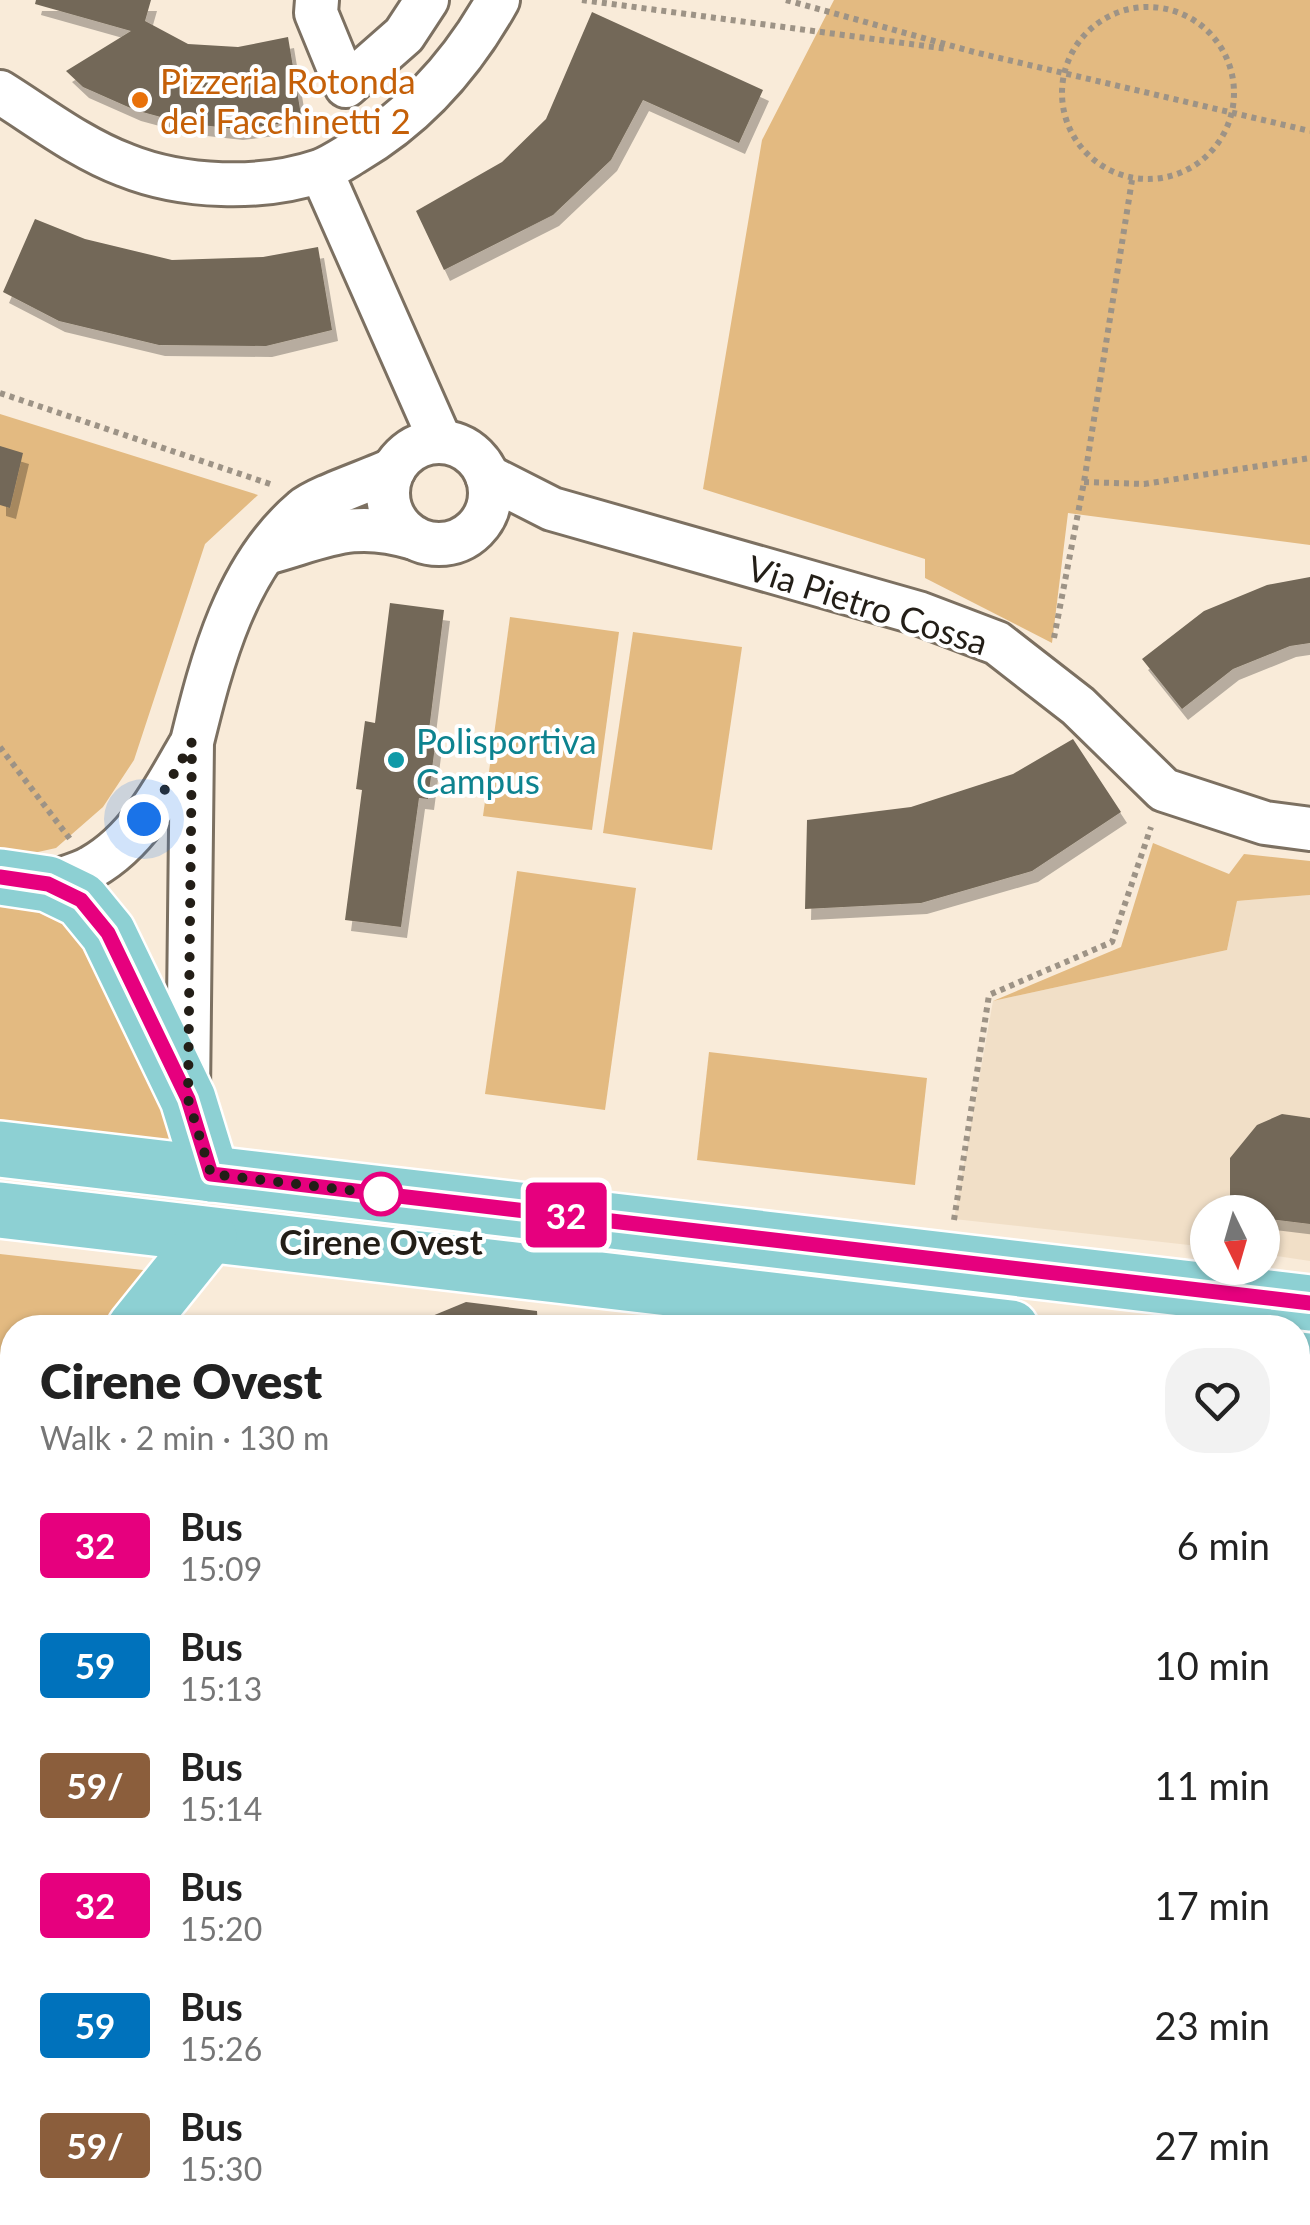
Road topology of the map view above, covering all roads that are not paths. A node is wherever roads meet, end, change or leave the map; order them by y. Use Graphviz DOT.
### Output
graph roads {
  1 [pos="317,0"];
  2 [pos="428,0"];
  3 [pos="498,0"];
  4 [pos="0,92"];
  5 [pos="321,171"];
  6 [pos="441,442"];
  7 [pos="394,469"];
  8 [pos="486,476"];
  9 [pos="552,510"];
  10 [pos="478,526"];
  11 [pos="414,538"];
  12 [pos="266,553"];
  13 [pos="192,742"];
  14 [pos="1310,829"];
  15 [pos="46,876"];
  16 [pos="188,1099"];
  17 [pos="0,1149"];
  18 [pos="211,1174"];
  19 [pos="0,1210"];
  20 [pos="208,1236"];
  21 [pos="1310,1302"];
  22 [pos="1248,1312"];
  23 [pos="145,1315"];
  24 [pos="898,1315"];
  1 -- 2 [label="street"];
  3 -- 5 [label="street"];
  4 -- 5 [label="street"];
  5 -- 6 [label="street"];
  6 -- 7 [label="street"];
  6 -- 8 [label="street, Via Pietro Cossa"];
  7 -- 11 [label="street"];
  7 -- 12 [label="street"];
  8 -- 9 [label="street, Via Pietro Cossa"];
  8 -- 10 [label="street"];
  9 -- 10 [label="street, Via Pietro Cossa"];
  9 -- 14 [label="street, Via Pietro Cossa"];
  10 -- 11 [label="street, Via Pietro Cossa"];
  11 -- 12 [label="street, Via Pietro Cossa"];
  12 -- 13 [label="street"];
  13 -- 15 [label="street"];
  13 -- 16 [label="street"];
  15 -- 16 [label="main road"];
  16 -- 18 [label="main road"];
  17 -- 18 [label="main road"];
  18 -- 20 [label="street"];
  18 -- 22 [label="main road"];
  19 -- 20 [label="main road"];
  20 -- 23 [label="main road"];
  20 -- 24 [label="main road"];
  21 -- 22 [label="main road"];
}
